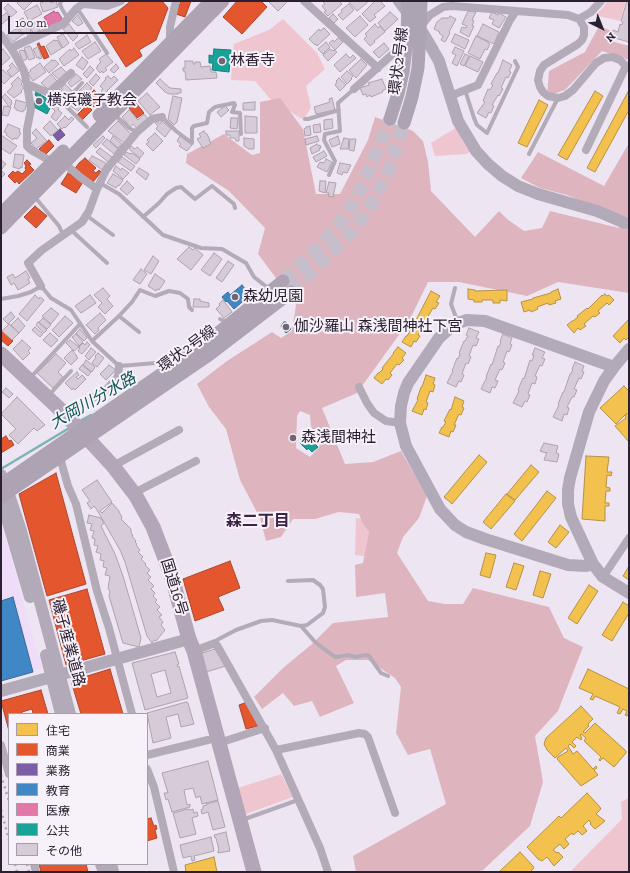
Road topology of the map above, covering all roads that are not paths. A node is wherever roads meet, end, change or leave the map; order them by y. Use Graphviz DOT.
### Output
graph roads {
  1 [pos="61,1"];
  2 [pos="121,1"];
  3 [pos="176,1"];
  4 [pos="211,1"];
  5 [pos="223,1"];
  6 [pos="304,1"];
  7 [pos="399,1"];
  8 [pos="408,1"];
  9 [pos="420,1"];
  10 [pos="601,1"];
  11 [pos="77,8"];
  12 [pos="516,11"];
  13 [pos="68,19"];
  14 [pos="579,19"];
  15 [pos="420,27"];
  16 [pos="1,35"];
  17 [pos="170,42"];
  18 [pos="6,45"];
  19 [pos="107,53"];
  20 [pos="515,61"];
  21 [pos="378,68"];
  22 [pos="71,73"];
  23 [pos="82,83"];
  24 [pos="27,84"];
  25 [pos="354,89"];
  26 [pos="465,90"];
  27 [pos="49,93"];
  28 [pos="450,96"];
  29 [pos="558,98"];
  30 [pos="63,104"];
  31 [pos="339,110"];
  32 [pos="113,113"];
  33 [pos="162,117"];
  34 [pos="305,119"];
  35 [pos="390,119"];
  36 [pos="404,124"];
  37 [pos="87,127"];
  38 [pos="137,132"];
  39 [pos="241,134"];
  40 [pos="586,150"];
  41 [pos="529,154"];
  42 [pos="64,163"];
  43 [pos="50,164"];
  44 [pos="329,175"];
  45 [pos="99,186"];
  46 [pos="34,195"];
  47 [pos="235,208"];
  48 [pos="1,214"];
  49 [pos="86,216"];
  50 [pos="143,217"];
  51 [pos="625,223"];
  52 [pos="1,228"];
  53 [pos="71,230"];
  54 [pos="112,235"];
  55 [pos="63,236"];
  56 [pos="107,263"];
  57 [pos="283,281"];
  58 [pos="41,286"];
  59 [pos="267,287"];
  60 [pos="455,288"];
  61 [pos="292,292"];
  62 [pos="1,299"];
  63 [pos="192,310"];
  64 [pos="120,316"];
  65 [pos="223,320"];
  66 [pos="458,323"];
  67 [pos="80,324"];
  68 [pos="139,332"];
  69 [pos="92,341"];
  70 [pos="629,350"];
  71 [pos="1,354"];
  72 [pos="156,363"];
  73 [pos="1,364"];
  74 [pos="119,366"];
  75 [pos="614,366"];
  76 [pos="71,370"];
  77 [pos="29,380"];
  78 [pos="359,387"];
  79 [pos="47,397"];
  80 [pos="66,415"];
  81 [pos="400,423"];
  82 [pos="179,430"];
  83 [pos="88,443"];
  84 [pos="61,461"];
  85 [pos="196,461"];
  86 [pos="113,466"];
  87 [pos="1,476"];
  88 [pos="134,493"];
  89 [pos="3,496"];
  90 [pos="629,538"];
  91 [pos="593,564"];
  92 [pos="603,577"];
  93 [pos="288,581"];
  94 [pos="629,593"];
  95 [pos="300,626"];
  96 [pos="215,643"];
  97 [pos="188,644"];
  98 [pos="116,659"];
  99 [pos="56,676"];
  100 [pos="388,676"];
  101 [pos="1,691"];
  102 [pos="61,713"];
  103 [pos="70,713"];
  104 [pos="132,713"];
  105 [pos="265,728"];
  106 [pos="214,741"];
  107 [pos="1,745"];
  108 [pos="276,750"];
  109 [pos="148,755"];
  110 [pos="8,770"];
  111 [pos="148,772"];
  112 [pos="151,798"];
  113 [pos="298,800"];
  114 [pos="396,813"];
  115 [pos="240,821"];
  116 [pos="174,872"];
  117 [pos="244,872"];
  118 [pos="254,872"];
  119 [pos="328,872"];
  1 -- 13 [label="lane"];
  2 -- 11 [label="street"];
  3 -- 17 [label="street"];
  4 -- 17 [label="main road"];
  5 -- 32 [label="main road"];
  6 -- 21 [label="street"];
  7 -- 15 [label="street"];
  8 -- 35 [label="main road, 環状2号線, bridge"];
  9 -- 36 [label="main road, 環状2号線, bridge"];
  10 -- 14 [label="street"];
  11 -- 13 [label="street"];
  11 -- 19 [label="lane"];
  12 -- 14 [label="street"];
  12 -- 15 [label="street"];
  12 -- 26 [label="street"];
  13 -- 18 [label="street"];
  14 -- 29 [label="street"];
  15 -- 21 [label="street"];
  15 -- 28 [label="street"];
  16 -- 18 [label="street"];
  17 -- 37 [label="main road"];
  18 -- 24 [label="street"];
  20 -- 26 [label="lane"];
  21 -- 25 [label="street"];
  22 -- 27 [label="street"];
  23 -- 30 [label="lane"];
  24 -- 27 [label="street"];
  24 -- 43 [label="street"];
  25 -- 31 [label="lane"];
  26 -- 28 [label="street"];
  27 -- 30 [label="lane"];
  28 -- 51 [label="street"];
  29 -- 40 [label="street"];
  29 -- 41 [label="lane"];
  30 -- 37 [label="lane"];
  31 -- 34 [label="lane"];
  31 -- 44 [label="lane"];
  32 -- 38 [label="lane"];
  32 -- 42 [label="main road"];
  33 -- 38 [label="street"];
  33 -- 39 [label="lane"];
  37 -- 43 [label="main road"];
  38 -- 45 [label="street"];
  42 -- 45 [label="street"];
  42 -- 46 [label="main road"];
  43 -- 48 [label="main road"];
  45 -- 49 [label="street"];
  45 -- 50 [label="lane"];
  46 -- 52 [label="main road"];
  46 -- 55 [label="lane"];
  47 -- 50 [label="lane"];
  49 -- 53 [label="street"];
  49 -- 54 [label="lane"];
  50 -- 59 [label="lane"];
  53 -- 55 [label="street"];
  53 -- 56 [label="lane"];
  55 -- 58 [label="street"];
  57 -- 89 [label="main road, 環状2号線, bridge"];
  58 -- 62 [label="lane"];
  58 -- 67 [label="lane"];
  59 -- 65 [label="street"];
  60 -- 66 [label="lane"];
  61 -- 89 [label="main road, 環状2号線, bridge"];
  63 -- 64 [label="lane"];
  64 -- 68 [label="lane"];
  64 -- 69 [label="lane"];
  66 -- 75 [label="street"];
  66 -- 81 [label="street"];
  67 -- 69 [label="lane"];
  67 -- 77 [label="lane"];
  69 -- 74 [label="lane"];
  70 -- 75 [label="street"];
  71 -- 77 [label="highway, 国道16号"];
  72 -- 74 [label="lane"];
  73 -- 83 [label="highway, 国道16号"];
  74 -- 80 [label="street"];
  75 -- 91 [label="street"];
  76 -- 79 [label="lane"];
  77 -- 79 [label="highway, 国道16号"];
  78 -- 81 [label="street"];
  79 -- 80 [label="highway, 国道16号"];
  80 -- 83 [label="highway, 国道16号"];
  81 -- 91 [label="street"];
  82 -- 86 [label="street"];
  83 -- 84 [label="street"];
  83 -- 86 [label="highway, 国道16号"];
  83 -- 97 [label="highway, 国道16号"];
  84 -- 89 [label="street"];
  84 -- 98 [label="street"];
  85 -- 88 [label="street"];
  86 -- 88 [label="highway, 国道16号"];
  87 -- 89 [label="street, 磯子産業道路, bridge"];
  88 -- 97 [label="highway, 国道16号"];
  89 -- 99 [label="street, 磯子産業道路"];
  90 -- 92 [label="street"];
  91 -- 92 [label="street"];
  92 -- 94 [label="street"];
  93 -- 95 [label="lane"];
  95 -- 96 [label="lane"];
  95 -- 100 [label="lane"];
  96 -- 97 [label="street"];
  96 -- 105 [label="street"];
  97 -- 98 [label="street"];
  97 -- 106 [label="highway, 国道16号"];
  98 -- 99 [label="street"];
  98 -- 104 [label="street"];
  99 -- 101 [label="street"];
  99 -- 102 [label="street, 磯子産業道路"];
  99 -- 103 [label="street, 磯子産業道路"];
  105 -- 106 [label="street"];
  105 -- 108 [label="street"];
  106 -- 109 [label="street"];
  106 -- 115 [label="highway, 国道16号"];
  106 -- 117 [label="highway, 国道16号"];
  107 -- 110 [label="street"];
  108 -- 113 [label="street"];
  108 -- 114 [label="street"];
  111 -- 112 [label="street"];
  112 -- 116 [label="street"];
  113 -- 115 [label="lane"];
  113 -- 119 [label="street"];
  115 -- 118 [label="highway, 国道16号"];
}
